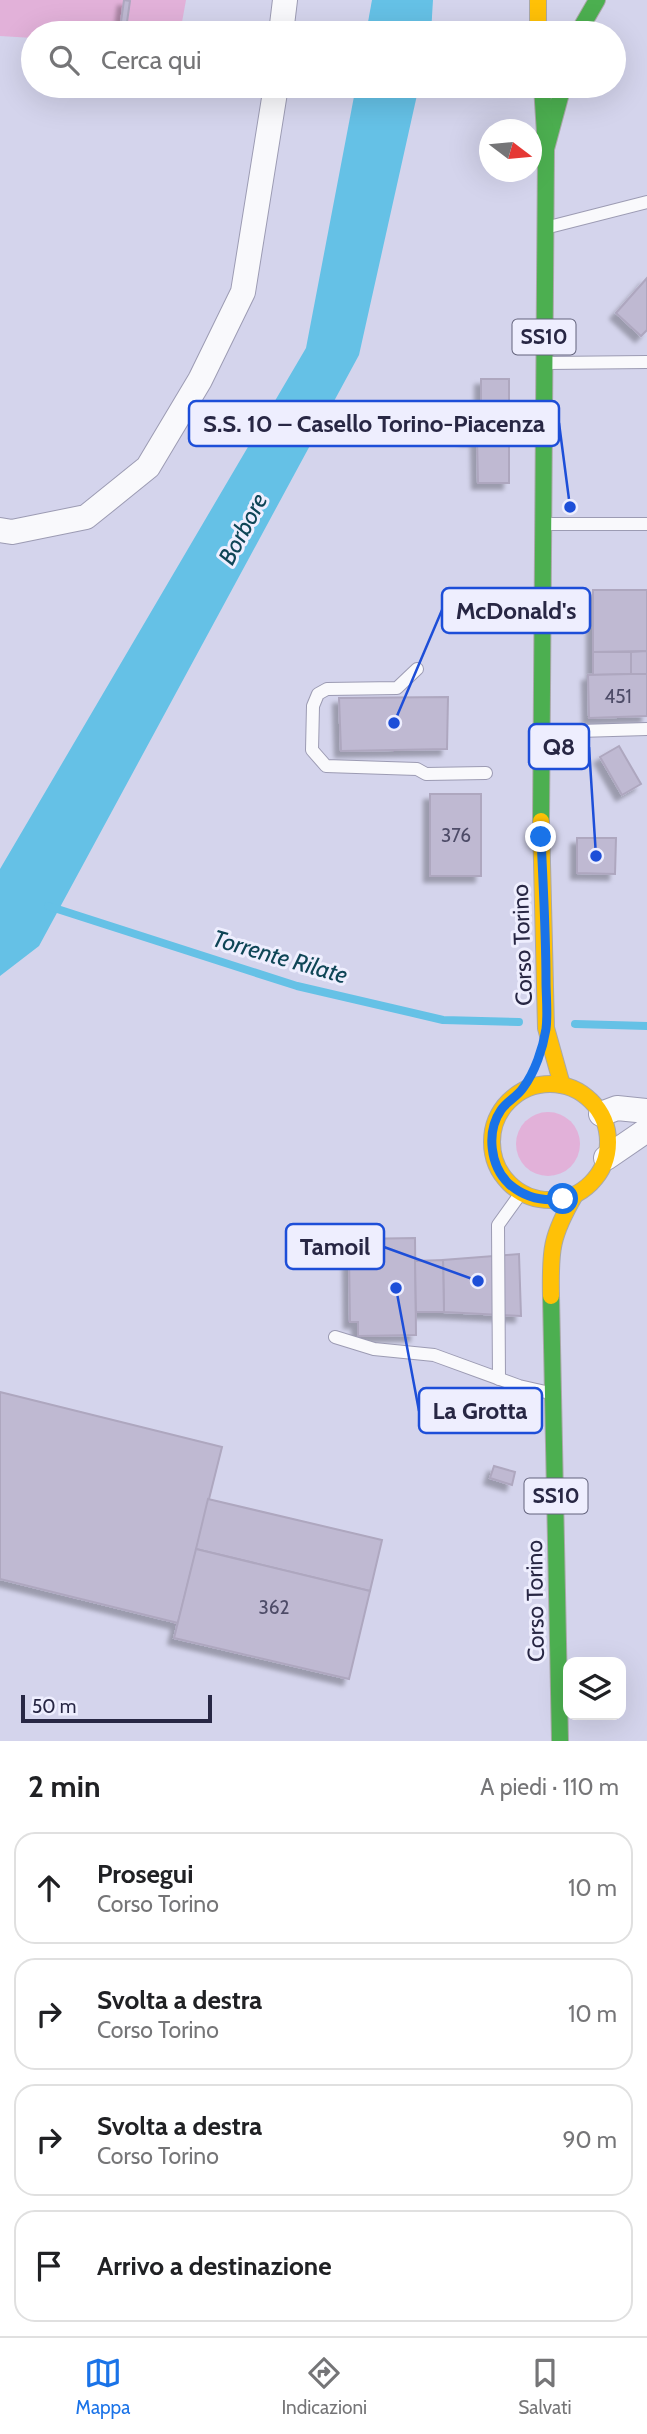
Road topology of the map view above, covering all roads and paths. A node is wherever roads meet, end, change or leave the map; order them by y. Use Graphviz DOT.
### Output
graph roads {
  1 [pos="285,0"];
  2 [pos="537,0"];
  3 [pos="597,0"];
  4 [pos="282,21"];
  5 [pos="538,21"];
  6 [pos="585,21"];
  7 [pos="274,98"];
  8 [pos="543,98"];
  9 [pos="554,98"];
  10 [pos="560,98"];
  11 [pos="546,149"];
  12 [pos="647,202"];
  13 [pos="545,228"];
  14 [pos="647,362"];
  15 [pos="544,363"];
  16 [pos="542,524"];
  17 [pos="647,524"];
  18 [pos="0,530"];
  19 [pos="417,669"];
  20 [pos="647,729"];
  21 [pos="541,732"];
  22 [pos="486,773"];
  23 [pos="546,1028"];
  24 [pos="562,1085"];
  25 [pos="522,1090"];
  26 [pos="647,1111"];
  27 [pos="601,1114"];
  28 [pos="647,1130"];
  29 [pos="606,1158"];
  30 [pos="523,1194"];
  31 [pos="575,1195"];
  32 [pos="551,1251"];
  33 [pos="335,1336"];
  34 [pos="499,1379"];
  35 [pos="554,1394"];
  36 [pos="560,1741"];
  1 -- 4 [label="street"];
  2 -- 5 [label="main road"];
  3 -- 6 [label="main road"];
  7 -- 18 [label="street"];
  8 -- 11 [label="main road, Corso Torino"];
  9 -- 11 [label="main road, Corso Torino"];
  10 -- 11 [label="main road"];
  11 -- 13 [label="main road, Corso Torino / SS10"];
  12 -- 13 [label="lane"];
  13 -- 15 [label="main road, Corso Torino / SS10"];
  14 -- 15 [label="lane"];
  15 -- 16 [label="main road, Corso Torino / SS10"];
  16 -- 17 [label="lane"];
  16 -- 21 [label="main road, Corso Torino / SS10"];
  19 -- 22 [label="lane"];
  20 -- 21 [label="lane"];
  21 -- 23 [label="main road, Corso Torino / SS10"];
  23 -- 24 [label="main road, Corso Torino / SS10"];
  23 -- 25 [label="main road, Corso Torino / SS10"];
  24 -- 25 [label="main road"];
  24 -- 27 [label="main road"];
  25 -- 30 [label="main road, Corso Torino / SS10"];
  26 -- 27 [label="street"];
  27 -- 29 [label="main road"];
  28 -- 29 [label="street"];
  29 -- 31 [label="main road, Corso Torino / SS10"];
  30 -- 31 [label="main road"];
  30 -- 32 [label="main road, Corso Torino / SS10"];
  30 -- 34 [label="lane"];
  31 -- 32 [label="main road, Corso Torino / SS10"];
  32 -- 35 [label="main road, Corso Torino / SS10"];
  33 -- 34 [label="lane"];
  34 -- 35 [label="lane"];
  35 -- 36 [label="main road, Corso Torino / SS10"];
}
